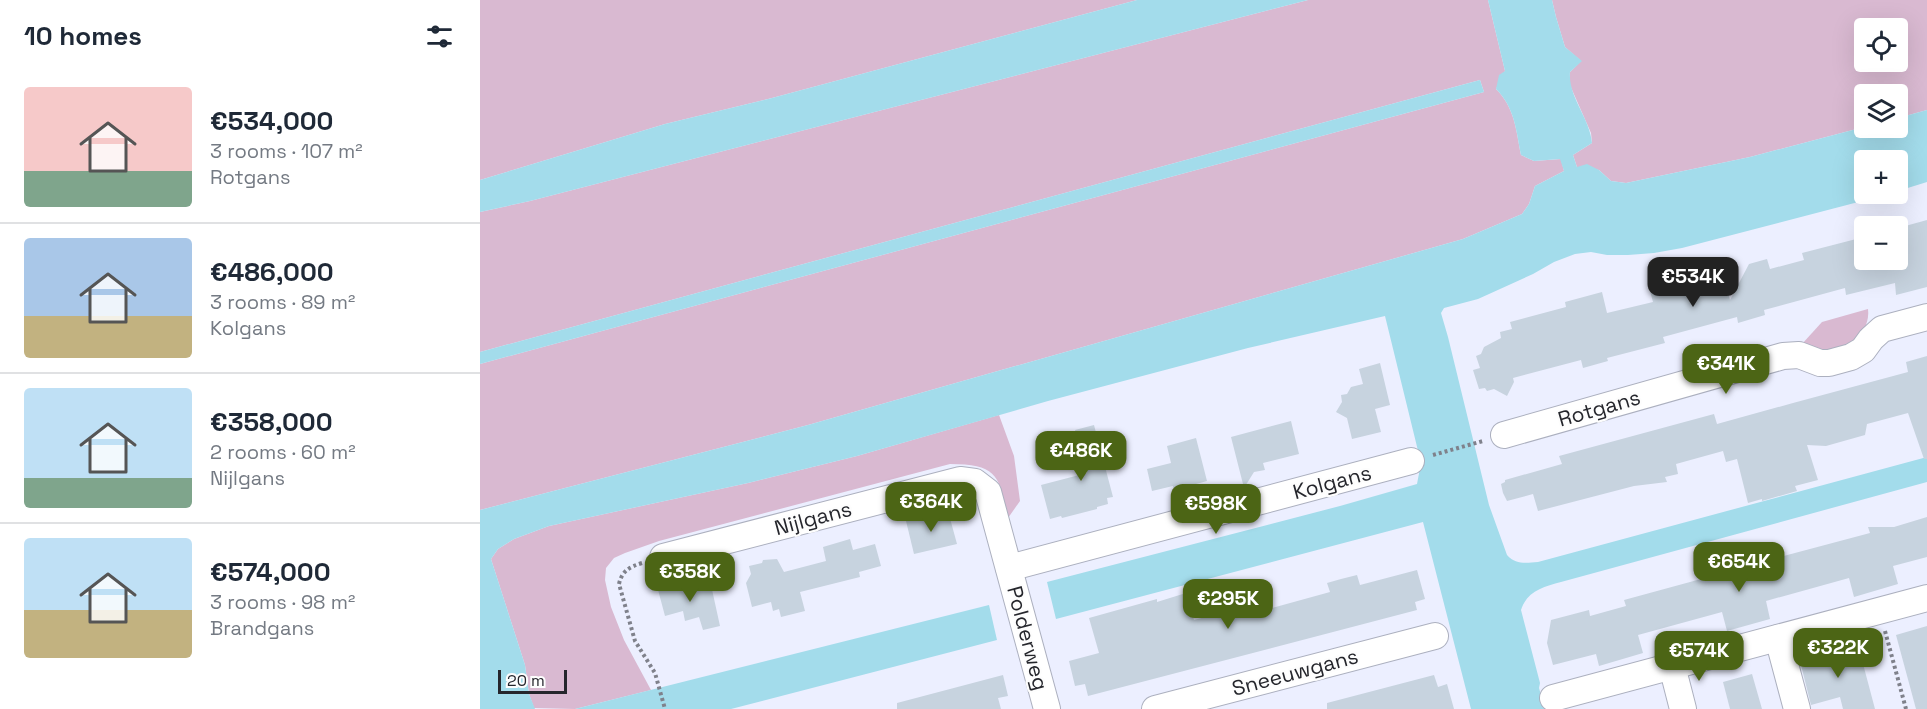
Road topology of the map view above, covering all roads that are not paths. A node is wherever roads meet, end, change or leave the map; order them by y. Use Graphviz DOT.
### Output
graph roads {
  1 [pos="1927,317"];
  2 [pos="1495,438"];
  3 [pos="1420,458"];
  4 [pos="663,557"];
  5 [pos="1009,568"];
  6 [pos="1927,598"];
  7 [pos="1435,636"];
  8 [pos="1778,638"];
  9 [pos="1672,666"];
  10 [pos="1553,698"];
  11 [pos="1047,709"];
  12 [pos="1155,709"];
  13 [pos="1683,709"];
  14 [pos="1797,709"];
  1 -- 2 [label="street, Rotgans"];
  3 -- 5 [label="street, Kolgans"];
  4 -- 5 [label="street, Nijlgans"];
  5 -- 11 [label="street, Polderweg"];
  6 -- 8 [label="street"];
  7 -- 12 [label="street, Sneeuwgans"];
  8 -- 9 [label="street"];
  8 -- 14 [label="street"];
  9 -- 10 [label="street"];
  9 -- 13 [label="street"];
}
